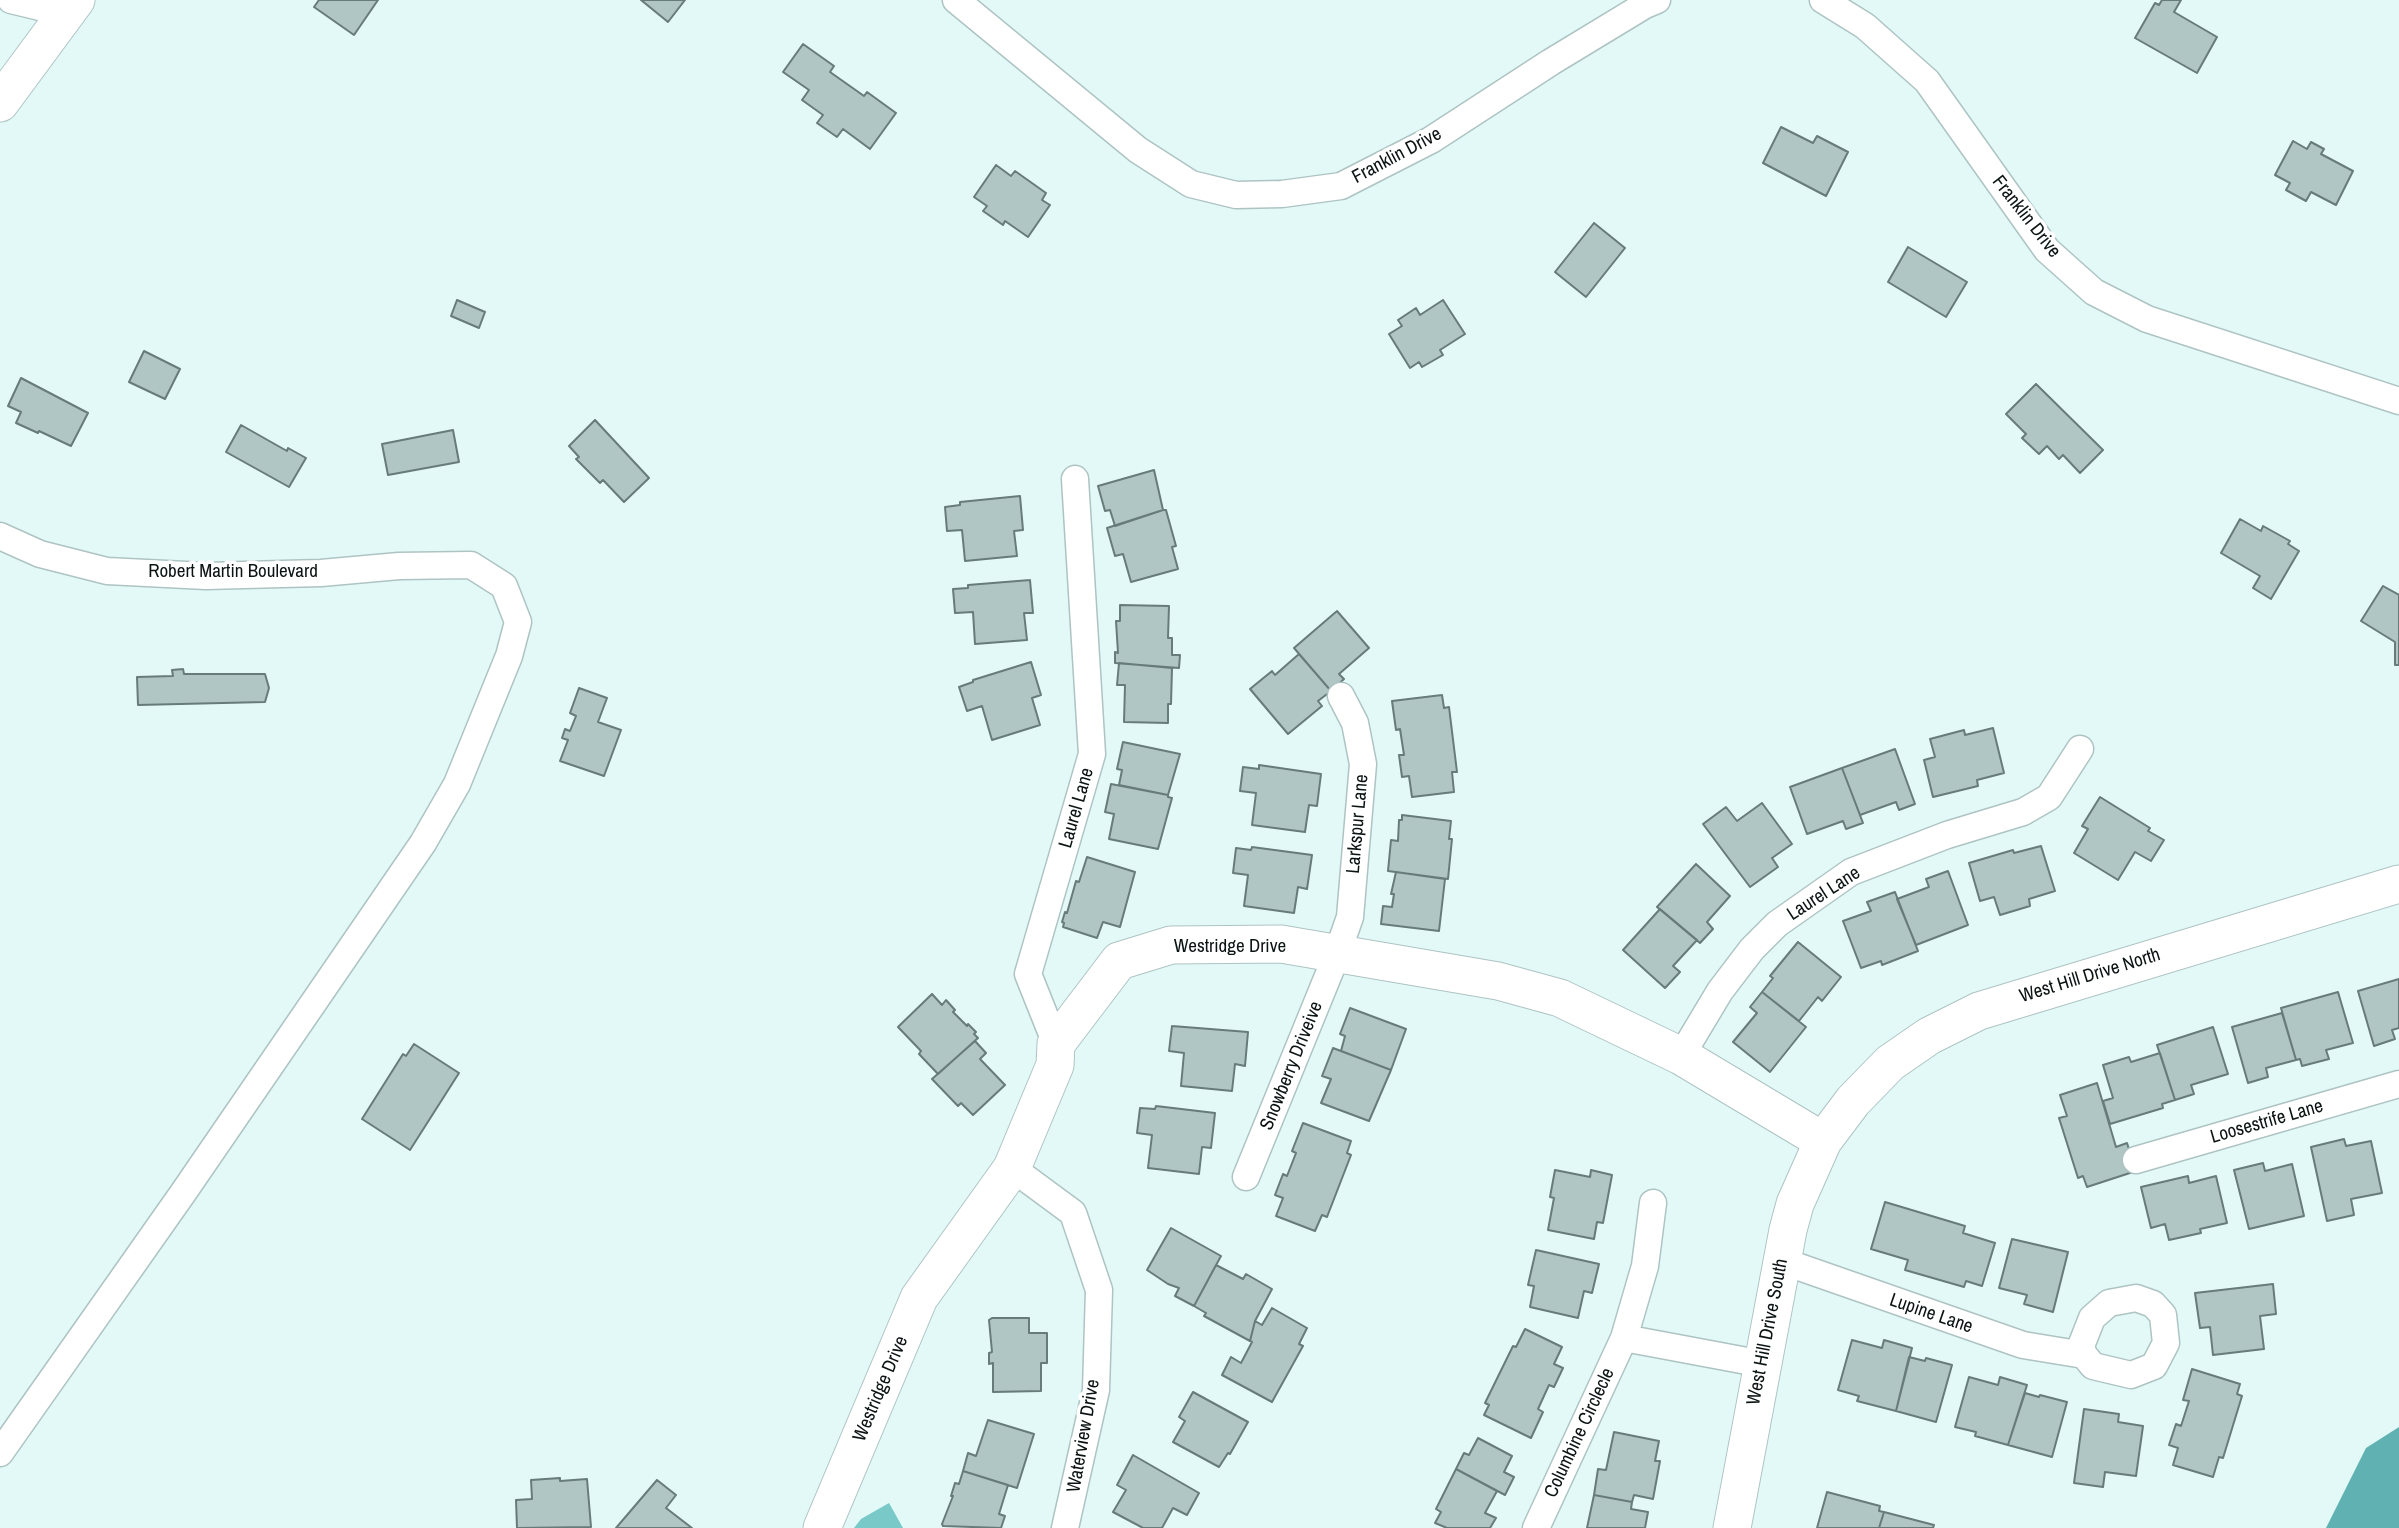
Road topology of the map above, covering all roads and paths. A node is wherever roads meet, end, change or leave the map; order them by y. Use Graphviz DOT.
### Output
graph roads {
  1 [pos="10,0"];
  2 [pos="956,0"];
  3 [pos="1657,0"];
  4 [pos="1823,0"];
  5 [pos="71,7"];
  6 [pos="0,103"];
  7 [pos="2399,401"];
  8 [pos="1075,479"];
  9 [pos="0,536"];
  10 [pos="1341,696"];
  11 [pos="2080,749"];
  12 [pos="2399,884"];
  13 [pos="1337,954"];
  14 [pos="1056,1044"];
  15 [pos="1681,1056"];
  16 [pos="2399,1084"];
  17 [pos="1823,1141"];
  18 [pos="2136,1160"];
  19 [pos="1012,1168"];
  20 [pos="1246,1177"];
  21 [pos="1653,1203"];
  22 [pos="1782,1261"];
  23 [pos="1624,1338"];
  24 [pos="2084,1355"];
  25 [pos="1763,1364"];
  26 [pos="0,1453"];
  27 [pos="822,1528"];
  28 [pos="1065,1528"];
  29 [pos="1536,1528"];
  30 [pos="1732,1528"];
  1 -- 5 [label="street"];
  2 -- 3 [label="street, Franklin Drive"];
  4 -- 7 [label="street, Franklin Drive"];
  5 -- 6 [label="street"];
  8 -- 14 [label="street, Laurel Lane"];
  9 -- 26 [label="street, Robert Martin Boulevard"];
  10 -- 13 [label="street, Larkspur Lane"];
  11 -- 15 [label="street, Laurel Lane"];
  12 -- 17 [label="street, West Hill Drive North"];
  13 -- 14 [label="street, Westridge Drive"];
  13 -- 15 [label="street, Westridge Drive"];
  13 -- 20 [label="street, Snowberry Driveive"];
  14 -- 19 [label="street, Westridge Drive"];
  15 -- 17 [label="street, Westridge Drive"];
  16 -- 18 [label="street, Loosestrife Lane"];
  17 -- 22 [label="street, West Hill Drive South"];
  19 -- 27 [label="street, Westridge Drive"];
  19 -- 28 [label="street, Waterview Drive"];
  21 -- 23 [label="street, Columbine Circlecle"];
  22 -- 24 [label="street, Lupine Lane"];
  22 -- 25 [label="street, West Hill Drive South"];
  23 -- 25 [label="street"];
  23 -- 29 [label="street, Columbine Circlecle"];
  25 -- 30 [label="street, West Hill Drive South"];
}
